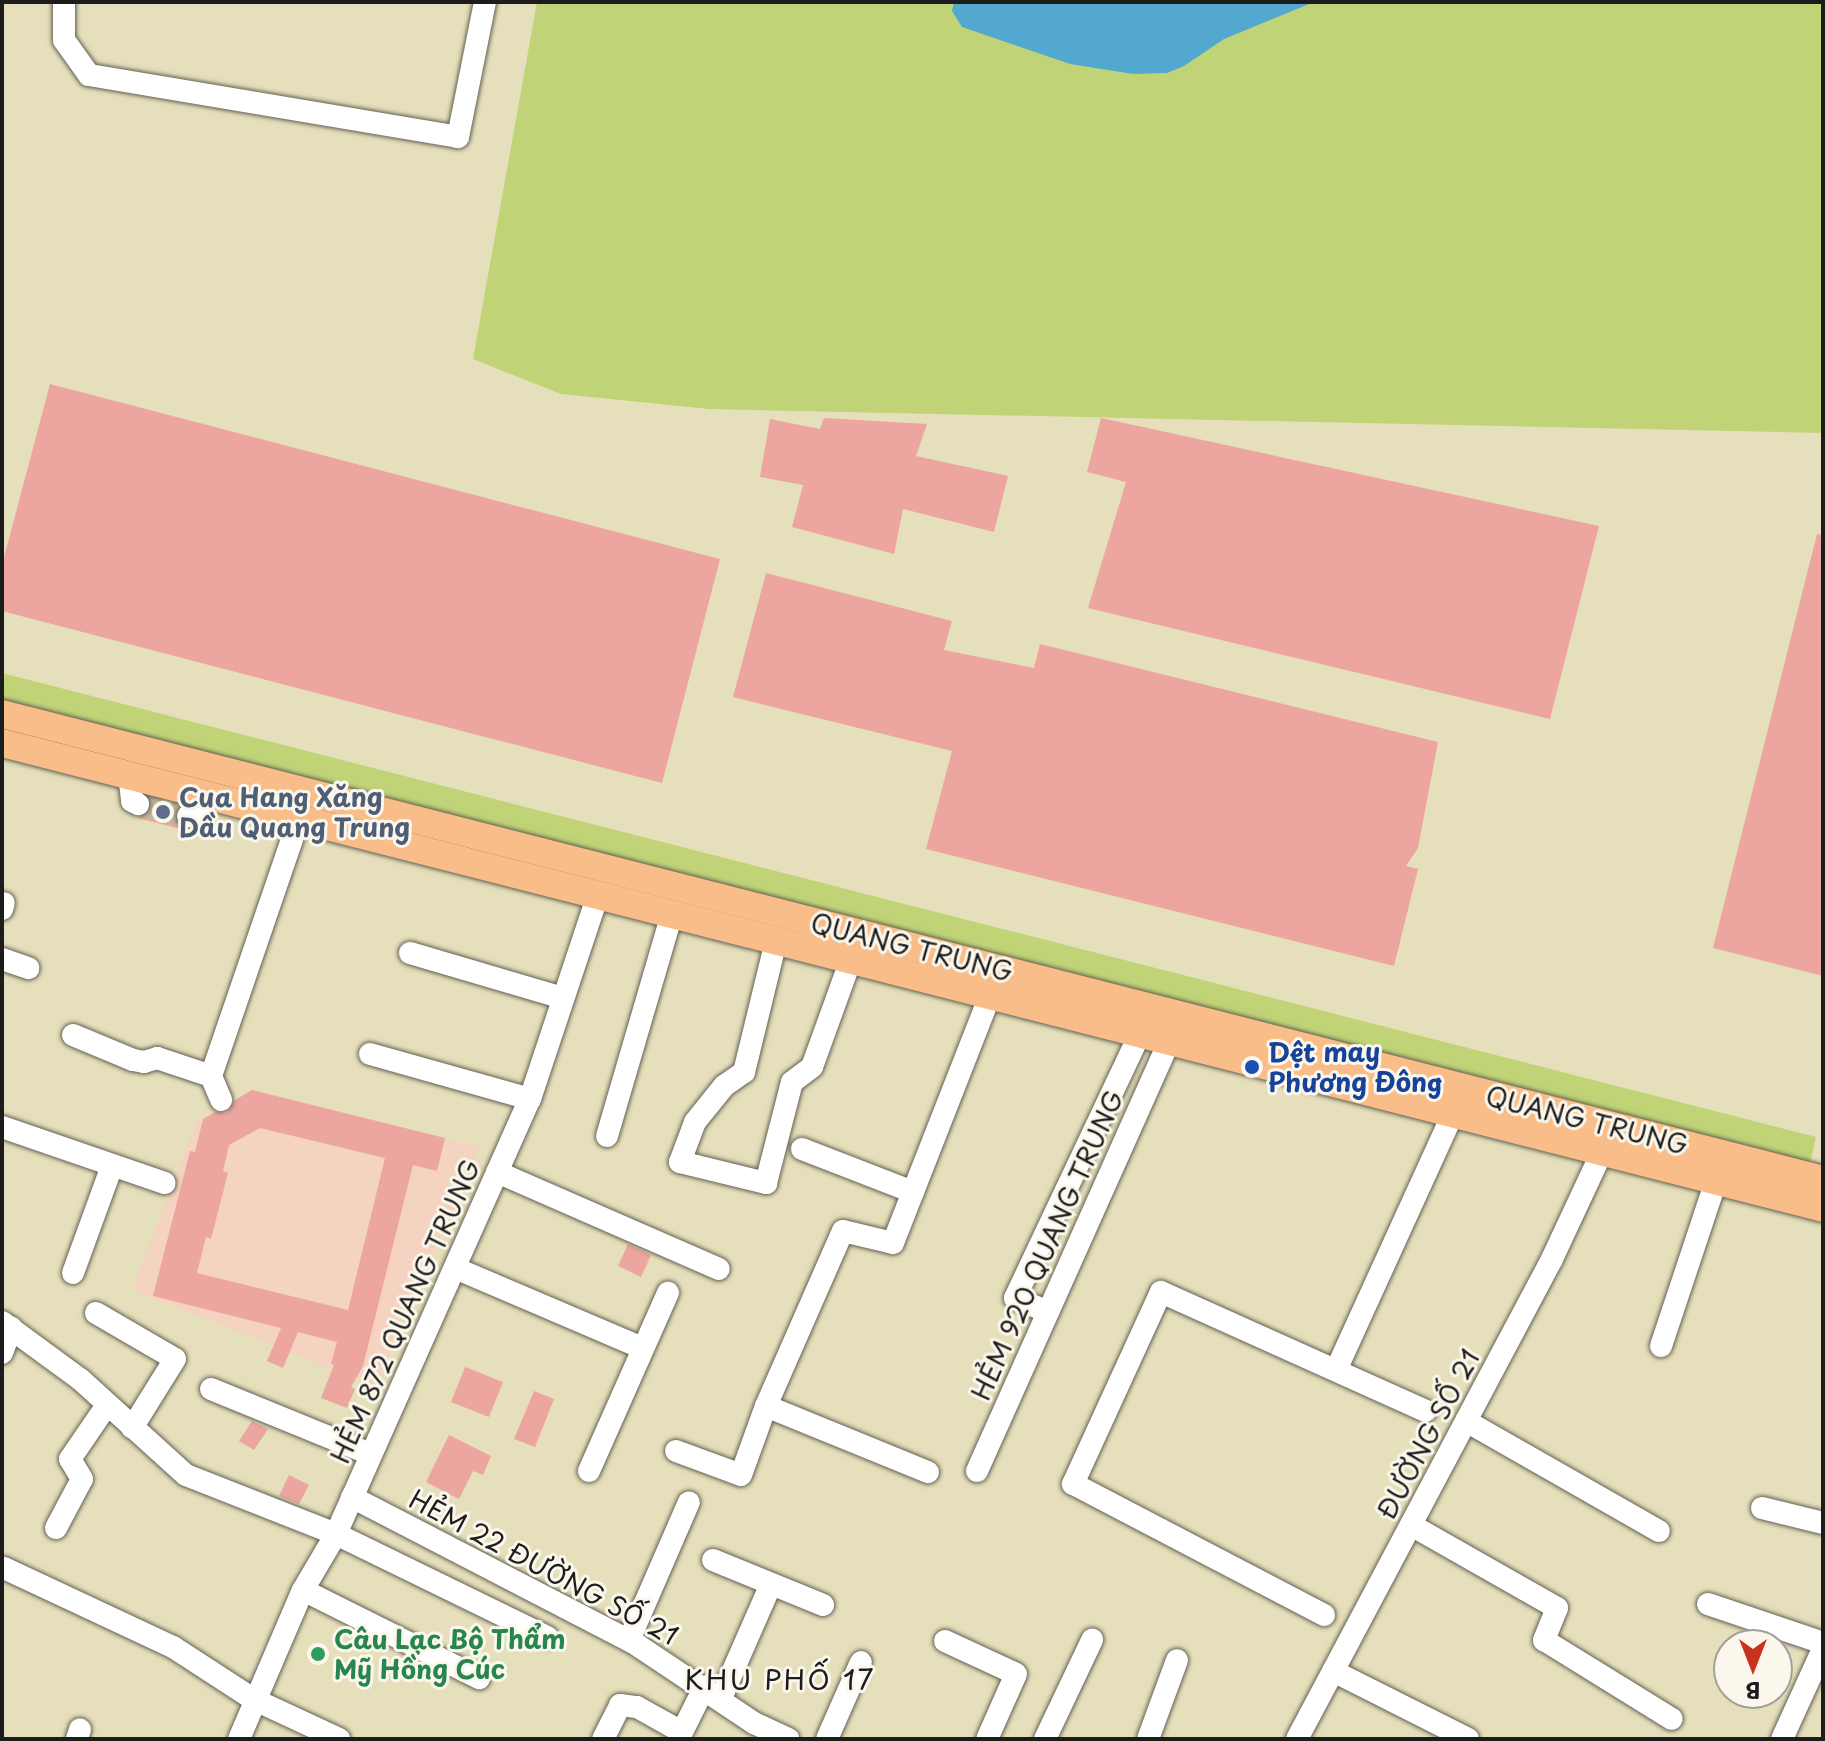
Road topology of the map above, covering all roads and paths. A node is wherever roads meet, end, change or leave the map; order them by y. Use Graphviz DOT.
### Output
graph roads {
  1 [pos="64,2"];
  2 [pos="485,2"];
  3 [pos="2,714"];
  4 [pos="2,743"];
  5 [pos="129,775"];
  6 [pos="210,796"];
  7 [pos="138,804"];
  8 [pos="188,816"];
  9 [pos="299,819"];
  10 [pos="598,895"];
  11 [pos="672,914"];
  12 [pos="776,941"];
  13 [pos="410,953"];
  14 [pos="2,959"];
  15 [pos="851,959"];
  16 [pos="28,968"];
  17 [pos="990,995"];
  18 [pos="563,998"];
  19 [pos="1140,1034"];
  20 [pos="73,1035"];
  21 [pos="1169,1041"];
  22 [pos="370,1054"];
  23 [pos="211,1076"];
  24 [pos="530,1099"];
  25 [pos="221,1100"];
  26 [pos="1453,1113"];
  27 [pos="2,1127"];
  28 [pos="607,1136"];
  29 [pos="1608,1139"];
  30 [pos="802,1149"];
  31 [pos="112,1166"];
  32 [pos="497,1172"];
  33 [pos="1823,1180"];
  34 [pos="1716,1181"];
  35 [pos="165,1183"];
  36 [pos="913,1192"];
  37 [pos="1823,1208"];
  38 [pos="455,1268"];
  39 [pos="719,1269"];
  40 [pos="73,1273"];
  41 [pos="668,1293"];
  42 [pos="1048,1312"];
  43 [pos="96,1313"];
  44 [pos="6,1325"];
  45 [pos="1661,1346"];
  46 [pos="643,1348"];
  47 [pos="2,1353"];
  48 [pos="1337,1368"];
  49 [pos="211,1389"];
  50 [pos="107,1405"];
  51 [pos="766,1406"];
  52 [pos="1426,1411"];
  53 [pos="1466,1421"];
  54 [pos="132,1428"];
  55 [pos="676,1451"];
  56 [pos="370,1454"];
  57 [pos="589,1471"];
  58 [pos="977,1471"];
  59 [pos="928,1472"];
  60 [pos="352,1497"];
  61 [pos="689,1502"];
  62 [pos="1762,1508"];
  63 [pos="1823,1523"];
  64 [pos="1411,1525"];
  65 [pos="56,1528"];
  66 [pos="1659,1531"];
  67 [pos="336,1534"];
  68 [pos="713,1560"];
  69 [pos="4,1568"];
  70 [pos="771,1584"];
  71 [pos="303,1590"];
  72 [pos="1708,1604"];
  73 [pos="823,1605"];
  74 [pos="1324,1615"];
  75 [pos="547,1637"];
  76 [pos="629,1640"];
  77 [pos="1092,1640"];
  78 [pos="945,1641"];
  79 [pos="1823,1643"];
  80 [pos="1823,1649"];
  81 [pos="1177,1660"];
  82 [pos="861,1662"];
  83 [pos="1333,1671"];
  84 [pos="479,1678"];
  85 [pos="713,1692"];
  86 [pos="253,1699"];
  87 [pos="1672,1719"];
  88 [pos="239,1739"];
  89 [pos="339,1739"];
  90 [pos="603,1739"];
  91 [pos="789,1739"];
  92 [pos="827,1739"];
  93 [pos="987,1739"];
  94 [pos="1045,1739"];
  95 [pos="1148,1739"];
  96 [pos="1297,1739"];
  97 [pos="1468,1739"];
  98 [pos="1782,1739"];
  1 -- 2 [label="street"];
  3 -- 29 [label="main road, QUANG TRUNG"];
  4 -- 5 [label="main road, QUANG TRUNG"];
  5 -- 6 [label="main road, QUANG TRUNG"];
  5 -- 7 [label="street"];
  6 -- 8 [label="street"];
  6 -- 9 [label="main road, QUANG TRUNG"];
  9 -- 10 [label="main road, QUANG TRUNG"];
  9 -- 23 [label="street"];
  10 -- 11 [label="main road, QUANG TRUNG"];
  10 -- 18 [label="street, HẺM 872 QUANG TRUNG"];
  11 -- 12 [label="main road, QUANG TRUNG"];
  11 -- 28 [label="street"];
  12 -- 15 [label="main road, QUANG TRUNG"];
  12 -- 15 [label="street"];
  13 -- 18 [label="street"];
  14 -- 16 [label="street"];
  15 -- 17 [label="main road, QUANG TRUNG"];
  17 -- 19 [label="main road, QUANG TRUNG"];
  17 -- 36 [label="street"];
  18 -- 24 [label="street, HẺM 872 QUANG TRUNG"];
  19 -- 21 [label="main road, QUANG TRUNG"];
  19 -- 42 [label="street"];
  20 -- 23 [label="street"];
  21 -- 26 [label="main road, QUANG TRUNG"];
  21 -- 42 [label="street, HẺM 920 QUANG TRUNG"];
  22 -- 24 [label="street"];
  23 -- 25 [label="street"];
  24 -- 32 [label="street, HẺM 872 QUANG TRUNG"];
  26 -- 29 [label="main road, QUANG TRUNG"];
  26 -- 48 [label="street"];
  27 -- 31 [label="street"];
  29 -- 33 [label="main road, QUANG TRUNG"];
  29 -- 34 [label="main road, QUANG TRUNG"];
  29 -- 53 [label="street, ĐƯỜNG SỐ 21"];
  30 -- 36 [label="street"];
  31 -- 35 [label="street"];
  31 -- 40 [label="street"];
  32 -- 38 [label="street, HẺM 872 QUANG TRUNG"];
  32 -- 39 [label="street"];
  34 -- 37 [label="main road, QUANG TRUNG"];
  34 -- 45 [label="street"];
  36 -- 51 [label="street"];
  38 -- 46 [label="street"];
  38 -- 56 [label="street, HẺM 872 QUANG TRUNG"];
  41 -- 46 [label="street"];
  42 -- 58 [label="street, HẺM 920 QUANG TRUNG"];
  43 -- 54 [label="street"];
  44 -- 47 [label="street"];
  44 -- 50 [label="street"];
  46 -- 57 [label="street"];
  48 -- 52 [label="street"];
  48 -- 74 [label="street"];
  49 -- 56 [label="street"];
  50 -- 54 [label="street"];
  50 -- 65 [label="street"];
  51 -- 55 [label="street"];
  51 -- 59 [label="street"];
  53 -- 64 [label="street, ĐƯỜNG SỐ 21"];
  53 -- 66 [label="street"];
  54 -- 67 [label="street"];
  56 -- 60 [label="street, HẺM 872 QUANG TRUNG"];
  60 -- 67 [label="street, HẺM 872 QUANG TRUNG"];
  60 -- 76 [label="street, HẺM 22 ĐƯỜNG SỐ 21"];
  61 -- 76 [label="street"];
  62 -- 63 [label="street"];
  64 -- 83 [label="street, ĐƯỜNG SỐ 21"];
  64 -- 87 [label="street"];
  67 -- 71 [label="street, HẺM 872 QUANG TRUNG"];
  67 -- 75 [label="street"];
  68 -- 70 [label="street"];
  69 -- 86 [label="street"];
  70 -- 73 [label="street"];
  70 -- 85 [label="street"];
  71 -- 84 [label="street"];
  71 -- 86 [label="street, HẺM 872 QUANG TRUNG"];
  72 -- 79 [label="street"];
  76 -- 85 [label="street, HẺM 22 ĐƯỜNG SỐ 21"];
  77 -- 94 [label="street"];
  78 -- 93 [label="street"];
  80 -- 98 [label="street"];
  81 -- 95 [label="street"];
  82 -- 92 [label="street"];
  83 -- 96 [label="street, ĐƯỜNG SỐ 21"];
  83 -- 97 [label="street"];
  85 -- 90 [label="street"];
  85 -- 91 [label="street, HẺM 22 ĐƯỜNG SỐ 21"];
  86 -- 88 [label="street, HẺM 872 QUANG TRUNG"];
  86 -- 89 [label="street"];
}
